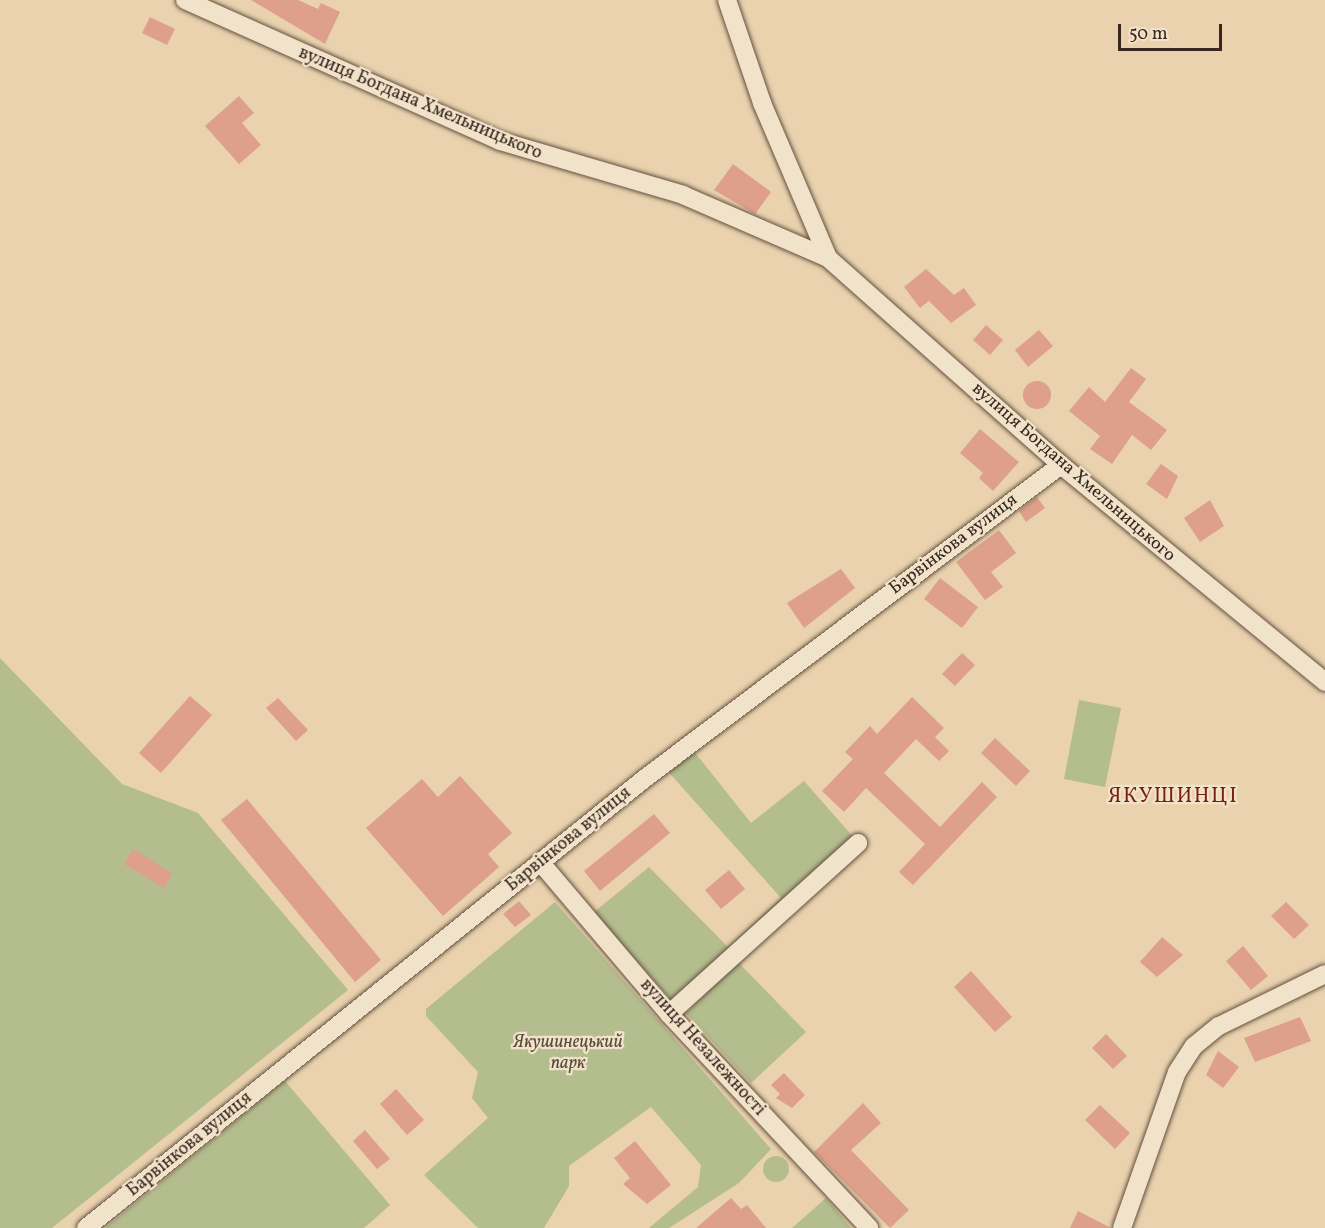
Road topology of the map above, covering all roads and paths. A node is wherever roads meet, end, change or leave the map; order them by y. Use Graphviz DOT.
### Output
graph roads {
  1 [pos="185,0"];
  2 [pos="727,0"];
  3 [pos="828,258"];
  4 [pos="1061,465"];
  5 [pos="1325,682"];
  6 [pos="858,843"];
  7 [pos="542,863"];
  8 [pos="1325,974"];
  9 [pos="669,1014"];
  10 [pos="86,1228"];
  11 [pos="868,1228"];
  12 [pos="1122,1228"];
  1 -- 3 [label="street, вулиця Богдана Хмельницького"];
  2 -- 3 [label="street, вулиця Богдана Хмельницького"];
  3 -- 4 [label="street, вулиця Богдана Хмельницького"];
  4 -- 5 [label="street, вулиця Богдана Хмельницького"];
  4 -- 7 [label="street, Барвінкова вулиця"];
  6 -- 9 [label="street"];
  7 -- 9 [label="street, вулиця Незалежності"];
  7 -- 10 [label="street, Барвінкова вулиця"];
  8 -- 12 [label="street"];
  9 -- 11 [label="street, вулиця Незалежності"];
}
